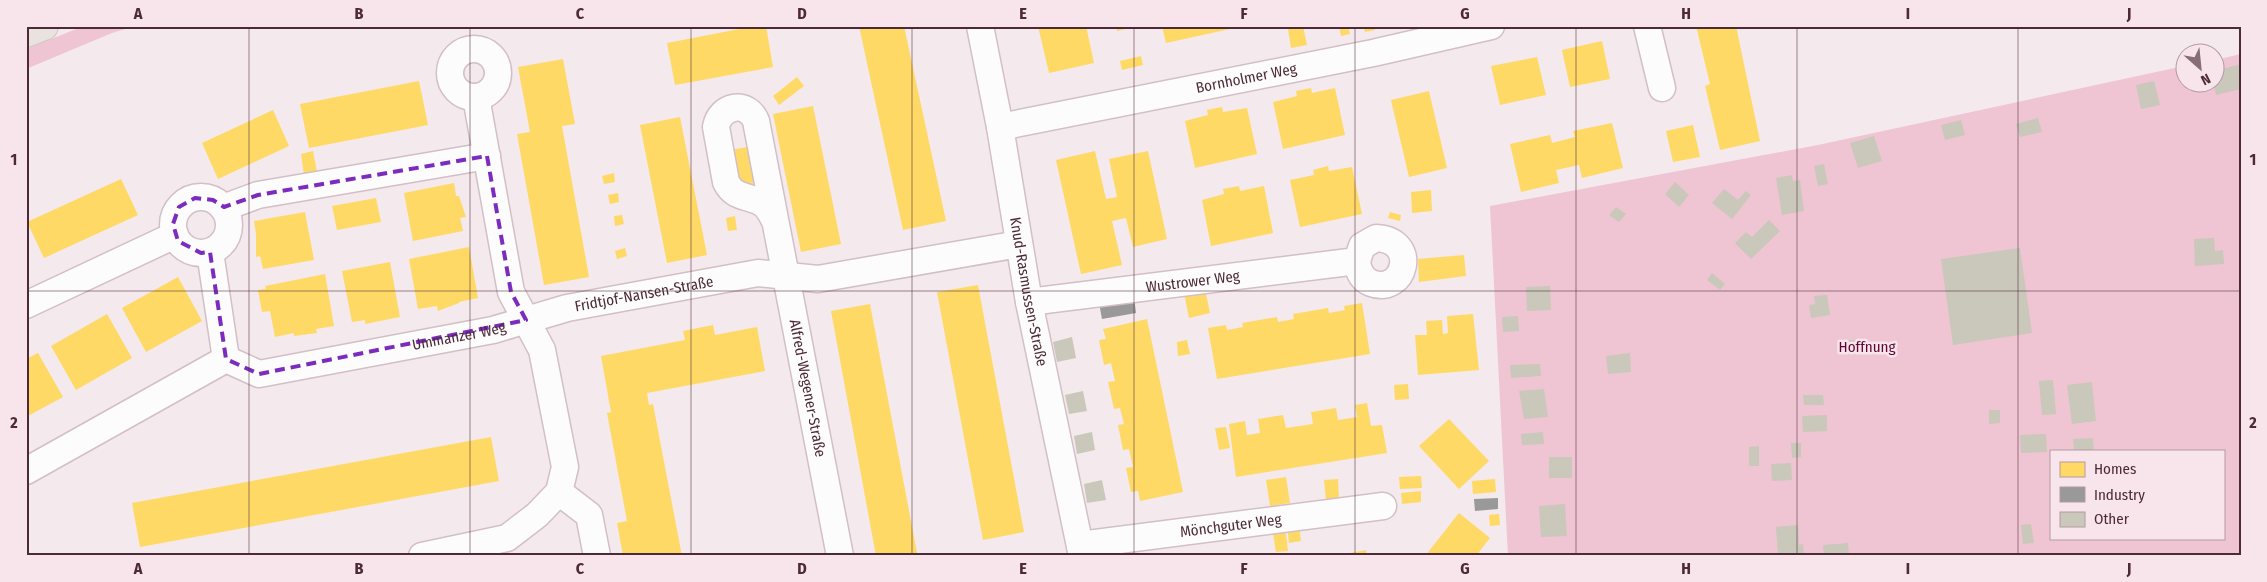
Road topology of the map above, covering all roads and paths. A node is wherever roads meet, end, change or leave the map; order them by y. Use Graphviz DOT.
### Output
graph roads {
  1 [pos="44,26"];
  2 [pos="980,26"];
  3 [pos="1491,26"];
  4 [pos="1647,26"];
  5 [pos="26,33"];
  6 [pos="1662,88"];
  7 [pos="476,97"];
  8 [pos="1000,127"];
  9 [pos="487,156"];
  10 [pos="223,208"];
  11 [pos="775,221"];
  12 [pos="175,235"];
  13 [pos="1018,244"];
  14 [pos="210,252"];
  15 [pos="1357,261"];
  16 [pos="785,275"];
  17 [pos="1029,302"];
  18 [pos="26,305"];
  19 [pos="526,320"];
  20 [pos="226,359"];
  21 [pos="26,471"];
  22 [pos="559,492"];
  23 [pos="1383,506"];
  24 [pos="485,550"];
  25 [pos="1081,551"];
  26 [pos="422,556"];
  27 [pos="597,556"];
  28 [pos="840,556"];
  1 -- 5 [label="main road"];
  2 -- 8 [label="street, Knud-Rasmussen-Straße"];
  3 -- 8 [label="street, Bornholmer Weg"];
  4 -- 6 [label="street"];
  7 -- 9 [label="street, Ummanzer Weg"];
  8 -- 13 [label="street, Knud-Rasmussen-Straße"];
  9 -- 10 [label="street"];
  9 -- 19 [label="street, Ummanzer Weg"];
  10 -- 12 [label="street"];
  10 -- 14 [label="street"];
  11 -- 16 [label="street, Alfred-Wegener-Straße"];
  12 -- 14 [label="street"];
  12 -- 18 [label="street"];
  13 -- 16 [label="street, Fridtjof-Nansen-Straße"];
  13 -- 17 [label="street, Knud-Rasmussen-Straße"];
  14 -- 20 [label="street"];
  15 -- 17 [label="street, Wustrower Weg"];
  16 -- 19 [label="street, Fridtjof-Nansen-Straße"];
  16 -- 28 [label="street, Alfred-Wegener-Straße"];
  17 -- 25 [label="street, Knud-Rasmussen-Straße"];
  19 -- 20 [label="street, Ummanzer Weg"];
  19 -- 22 [label="street"];
  20 -- 21 [label="street"];
  22 -- 24 [label="street"];
  22 -- 27 [label="street"];
  23 -- 25 [label="street, Mönchguter Weg"];
  24 -- 26 [label="street"];
}
